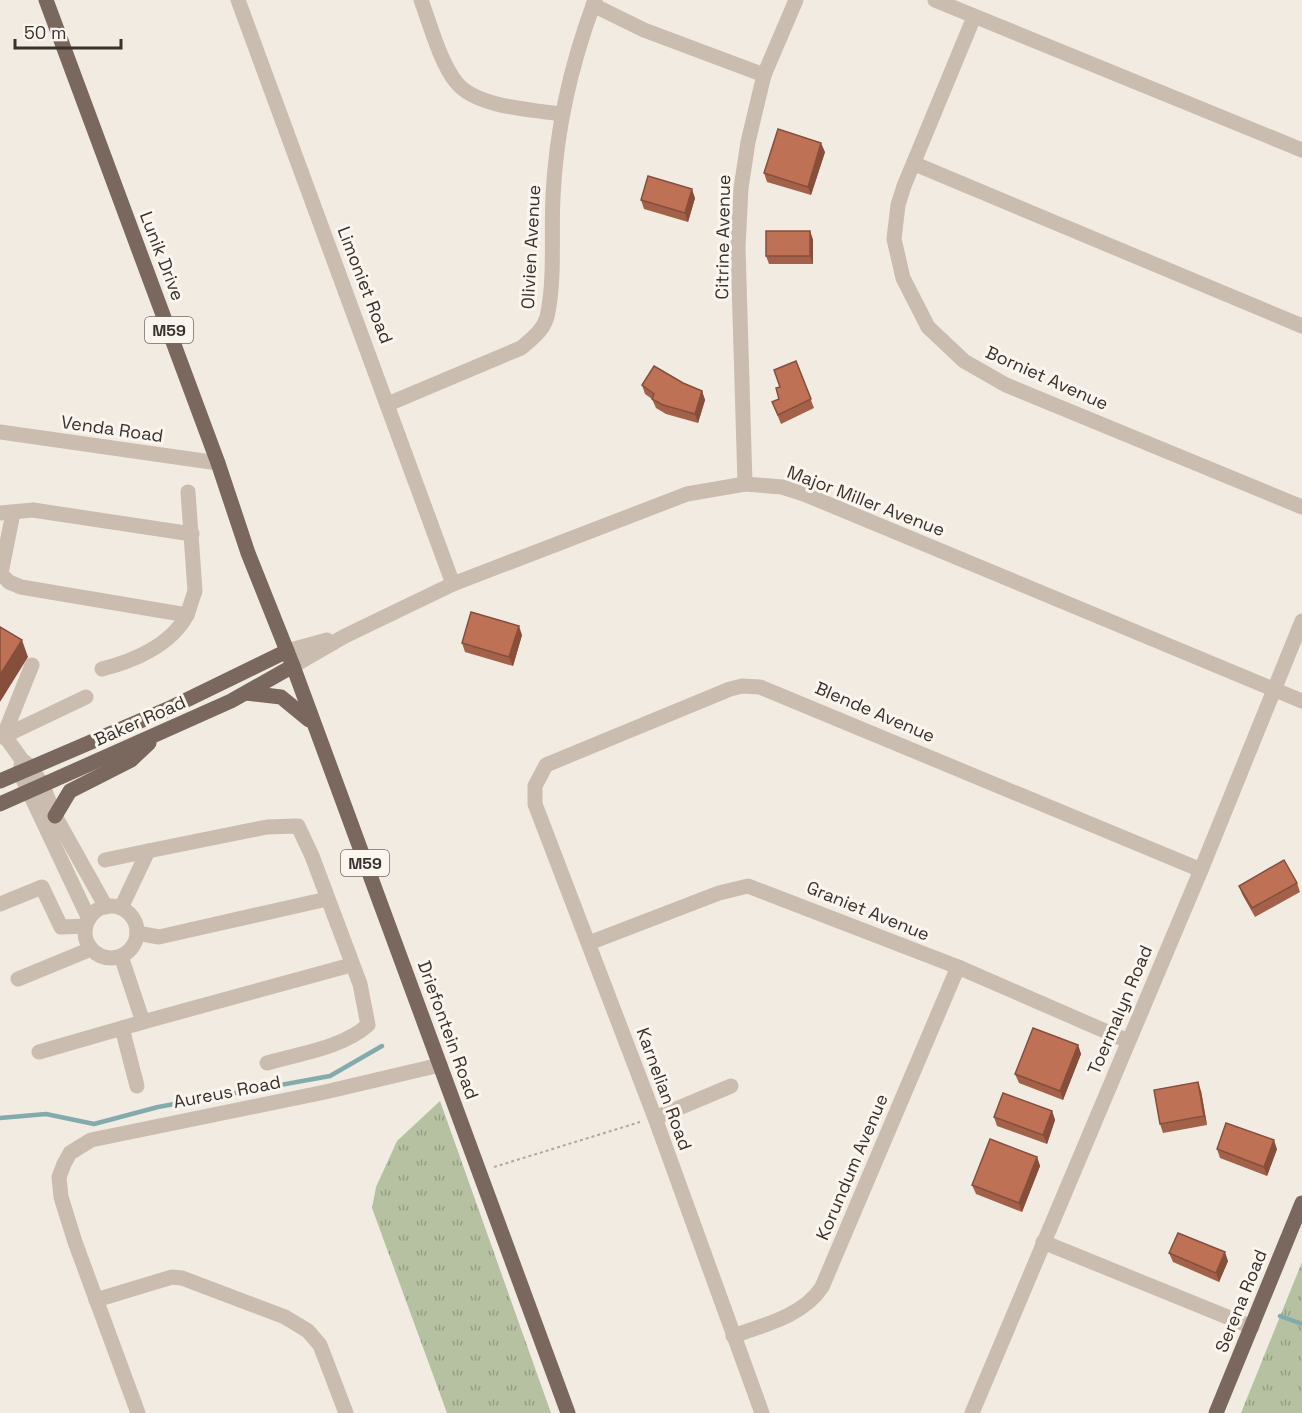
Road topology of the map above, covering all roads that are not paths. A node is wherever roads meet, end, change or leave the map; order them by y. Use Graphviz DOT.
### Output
graph roads {
  1 [pos="46,0"];
  2 [pos="238,0"];
  3 [pos="421,0"];
  4 [pos="796,0"];
  5 [pos="935,0"];
  6 [pos="594,2"];
  7 [pos="974,16"];
  8 [pos="764,75"];
  9 [pos="562,114"];
  10 [pos="1302,150"];
  11 [pos="915,164"];
  12 [pos="1302,326"];
  13 [pos="388,404"];
  14 [pos="0,432"];
  15 [pos="218,463"];
  16 [pos="745,484"];
  17 [pos="188,492"];
  18 [pos="1302,507"];
  19 [pos="6,513"];
  20 [pos="192,534"];
  21 [pos="3,549"];
  22 [pos="0,573"];
  23 [pos="453,584"];
  24 [pos="187,615"];
  25 [pos="1302,621"];
  26 [pos="290,659"];
  27 [pos="32,665"];
  28 [pos="102,669"];
  29 [pos="1272,689"];
  30 [pos="246,693"];
  31 [pos="86,697"];
  32 [pos="1302,701"];
  33 [pos="312,722"];
  34 [pos="156,736"];
  35 [pos="2,737"];
  36 [pos="24,767"];
  37 [pos="537,779"];
  38 [pos="0,781"];
  39 [pos="36,789"];
  40 [pos="0,804"];
  41 [pos="55,816"];
  42 [pos="148,851"];
  43 [pos="105,860"];
  44 [pos="1201,870"];
  45 [pos="327,899"];
  46 [pos="0,904"];
  47 [pos="113,907"];
  48 [pos="87,923"];
  49 [pos="137,933"];
  50 [pos="589,943"];
  51 [pos="91,949"];
  52 [pos="121,956"];
  53 [pos="351,965"];
  54 [pos="958,967"];
  55 [pos="18,979"];
  56 [pos="142,1022"];
  57 [pos="122,1029"];
  58 [pos="1128,1041"];
  59 [pos="39,1052"];
  60 [pos="267,1063"];
  61 [pos="440,1065"];
  62 [pos="137,1086"];
  63 [pos="731,1086"];
  64 [pos="655,1118"];
  65 [pos="1302,1203"];
  66 [pos="1043,1242"];
  67 [pos="96,1300"];
  68 [pos="1252,1327"];
  69 [pos="733,1336"];
  70 [pos="138,1413"];
  71 [pos="346,1413"];
  72 [pos="568,1413"];
  73 [pos="762,1413"];
  74 [pos="972,1413"];
  75 [pos="1216,1413"];
  1 -- 15 [label="main road, Lunik Drive / M59"];
  2 -- 13 [label="street, Limoniet Road"];
  3 -- 9 [label="street"];
  4 -- 8 [label="street, Citrine Avenue"];
  5 -- 7 [label="street"];
  6 -- 8 [label="street"];
  6 -- 9 [label="street, Olivien Avenue"];
  7 -- 10 [label="street"];
  7 -- 11 [label="street, Borniet Avenue"];
  8 -- 16 [label="street, Citrine Avenue"];
  9 -- 13 [label="street, Olivien Avenue"];
  11 -- 12 [label="street"];
  11 -- 18 [label="street, Borniet Avenue"];
  13 -- 23 [label="street, Limoniet Road"];
  14 -- 15 [label="street, Venda Road"];
  15 -- 26 [label="main road, Lunik Drive / M59"];
  16 -- 23 [label="street, Major Miller Avenue"];
  16 -- 29 [label="street, Major Miller Avenue"];
  17 -- 20 [label="street"];
  19 -- 20 [label="street"];
  19 -- 21 [label="street"];
  20 -- 24 [label="street"];
  21 -- 22 [label="street"];
  22 -- 24 [label="street"];
  23 -- 26 [label="street, Major Miller Avenue"];
  24 -- 28 [label="street"];
  25 -- 29 [label="street, Toermalyn Road"];
  26 -- 30 [label="main road, Baker Road"];
  26 -- 33 [label="main road, Driefontein Road / M59"];
  26 -- 36 [label="main road, Baker Road"];
  27 -- 35 [label="street"];
  29 -- 32 [label="street, Major Miller Avenue"];
  29 -- 44 [label="street, Toermalyn Road"];
  30 -- 33 [label="main road"];
  30 -- 34 [label="main road, Baker Road"];
  31 -- 35 [label="street"];
  33 -- 61 [label="main road, Driefontein Road / M59"];
  34 -- 39 [label="main road, Baker Road"];
  34 -- 41 [label="main road"];
  35 -- 36 [label="street"];
  36 -- 38 [label="main road, Baker Road"];
  36 -- 39 [label="street"];
  37 -- 44 [label="street, Blende Avenue"];
  37 -- 50 [label="street, Karnelian Road"];
  39 -- 40 [label="main road, Baker Road"];
  39 -- 41 [label="street"];
  39 -- 48 [label="street"];
  41 -- 47 [label="street"];
  42 -- 43 [label="street"];
  42 -- 45 [label="street"];
  42 -- 47 [label="street"];
  44 -- 58 [label="street, Toermalyn Road"];
  45 -- 49 [label="street"];
  45 -- 53 [label="street"];
  46 -- 48 [label="street"];
  47 -- 48 [label="street"];
  47 -- 49 [label="street"];
  48 -- 51 [label="street"];
  49 -- 52 [label="street"];
  50 -- 54 [label="street, Graniet Avenue"];
  50 -- 64 [label="street, Karnelian Road"];
  51 -- 52 [label="street"];
  51 -- 55 [label="street"];
  52 -- 56 [label="street"];
  53 -- 56 [label="street"];
  53 -- 60 [label="street"];
  54 -- 58 [label="street, Graniet Avenue"];
  54 -- 69 [label="street, Korundum Avenue"];
  56 -- 57 [label="street"];
  57 -- 59 [label="street"];
  57 -- 62 [label="street"];
  58 -- 66 [label="street, Toermalyn Road"];
  61 -- 67 [label="street, Aureus Road"];
  61 -- 72 [label="main road, Driefontein Road / M59"];
  63 -- 64 [label="street"];
  64 -- 69 [label="street, Karnelian Road"];
  65 -- 68 [label="main road, Serena Road"];
  66 -- 68 [label="street"];
  66 -- 74 [label="street, Toermalyn Road"];
  67 -- 70 [label="street"];
  67 -- 71 [label="street"];
  68 -- 75 [label="main road, Serena Road"];
  69 -- 73 [label="street, Karnelian Road"];
}
